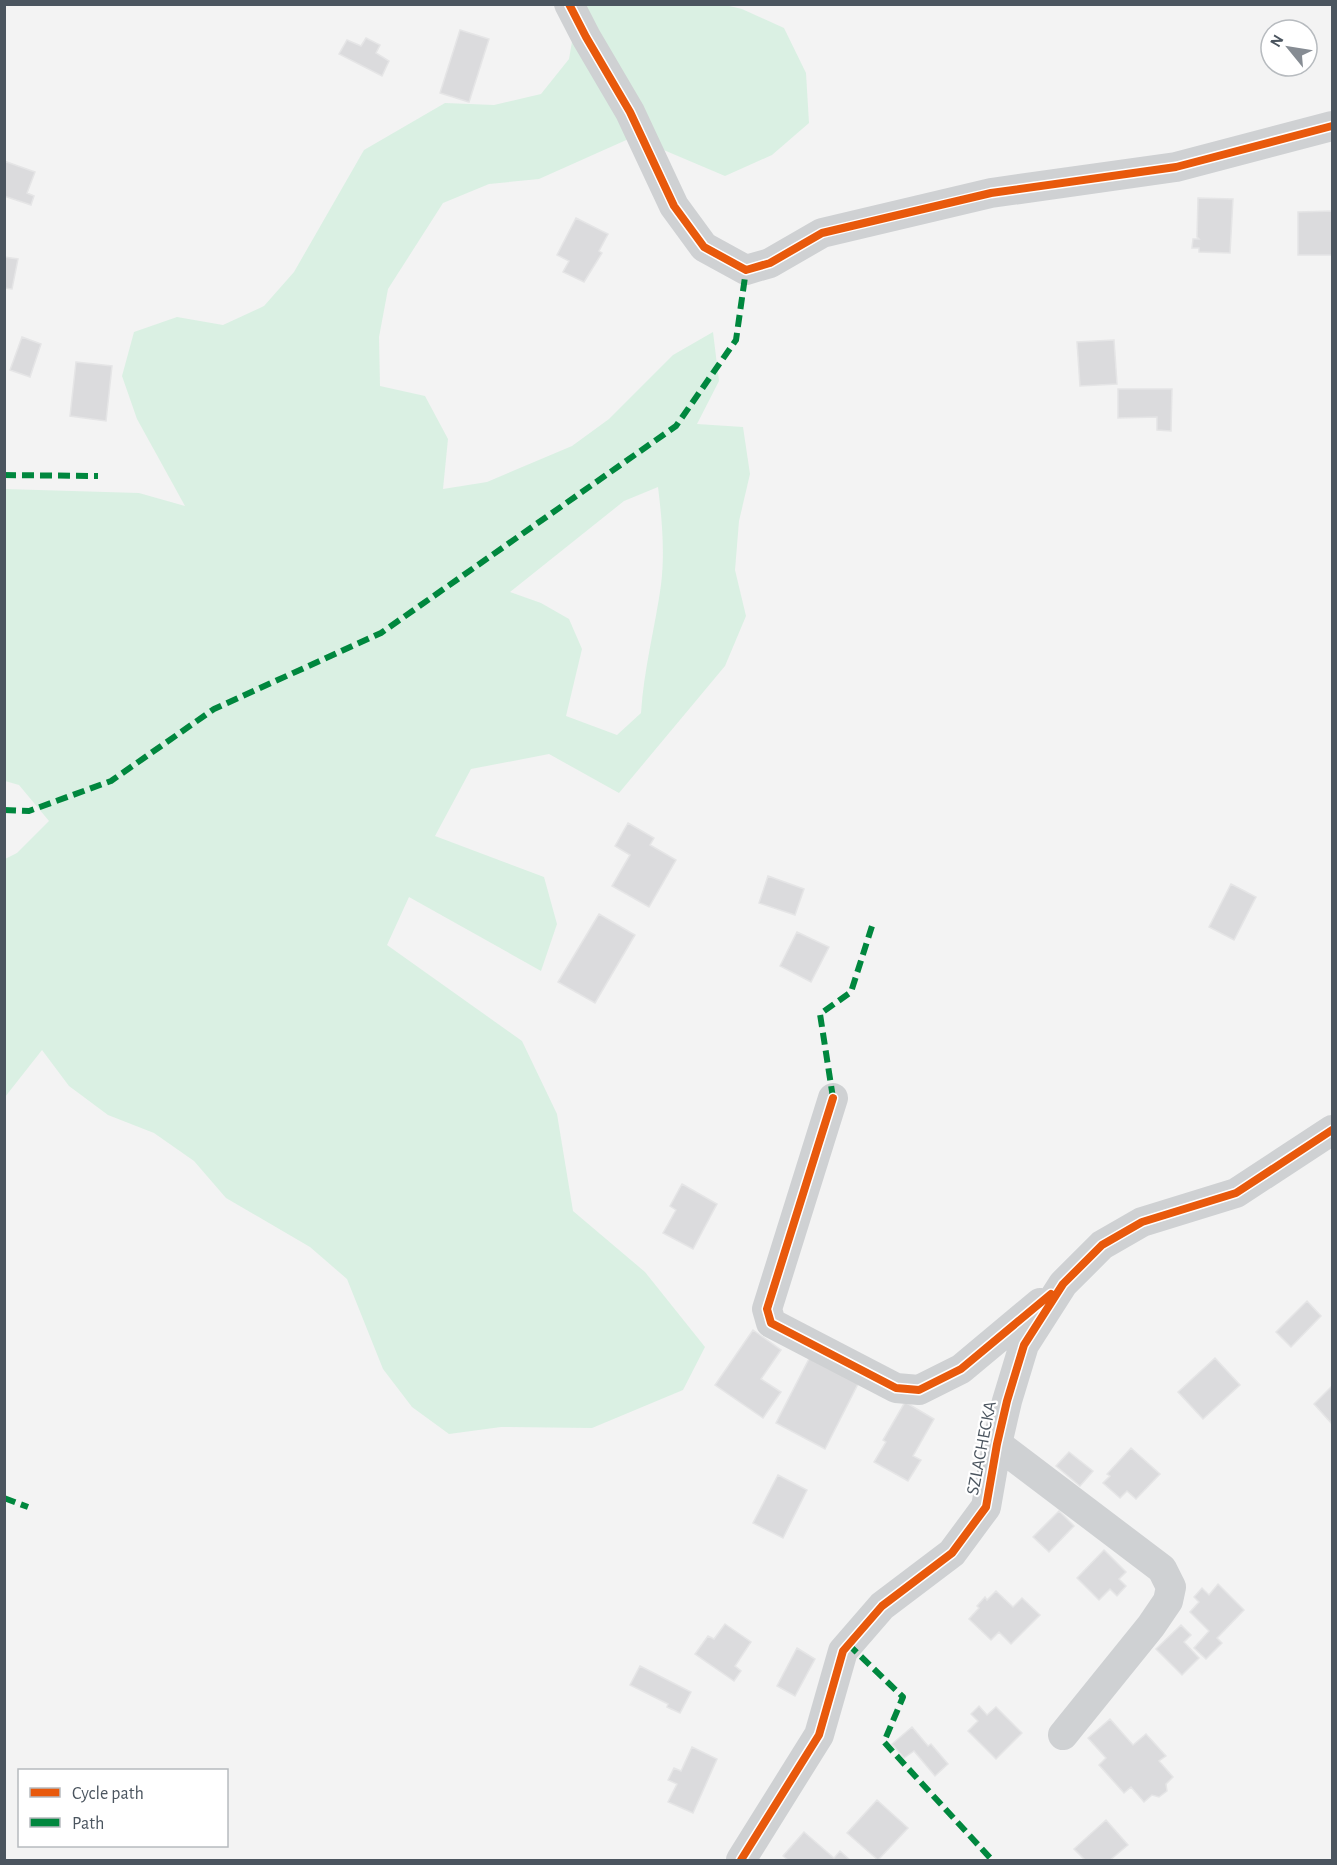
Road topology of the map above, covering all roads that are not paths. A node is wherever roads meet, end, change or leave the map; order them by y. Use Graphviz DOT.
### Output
graph roads {
  1 [pos="569,4"];
  2 [pos="1332,126"];
  3 [pos="833,1098"];
  4 [pos="1332,1130"];
  5 [pos="1063,1284"];
  6 [pos="997,1444"];
  7 [pos="1063,1735"];
  8 [pos="741,1860"];
  1 -- 2 [label="street"];
  3 -- 5 [label="street"];
  4 -- 5 [label="street, SZLACHECKA"];
  5 -- 6 [label="street, SZLACHECKA"];
  6 -- 7 [label="street"];
  6 -- 8 [label="street, SZLACHECKA"];
}
